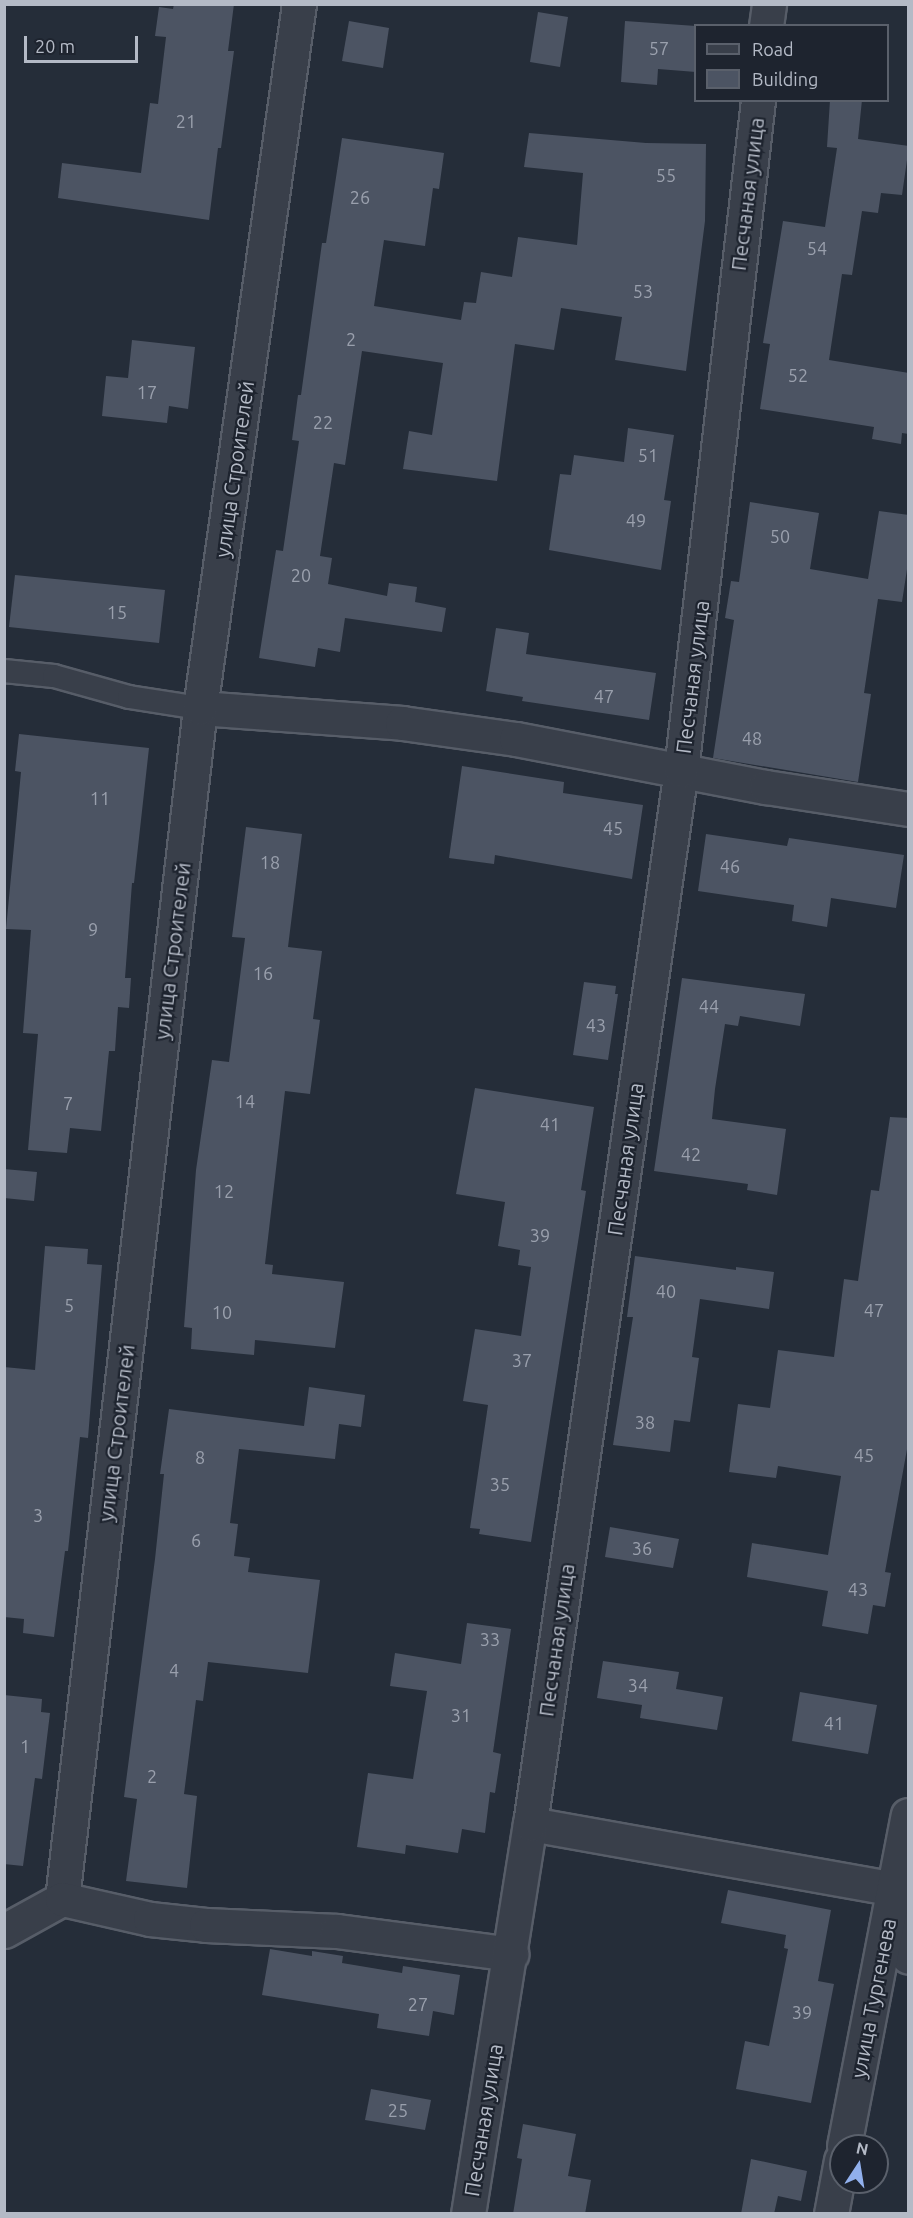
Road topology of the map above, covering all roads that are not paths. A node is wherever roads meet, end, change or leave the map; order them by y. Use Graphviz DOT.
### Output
graph roads {
  1 [pos="299,4"];
  2 [pos="768,4"];
  3 [pos="766,24"];
  4 [pos="758,102"];
  5 [pos="10,670"];
  6 [pos="200,708"];
  7 [pos="681,771"];
  8 [pos="909,809"];
  9 [pos="909,1815"];
  10 [pos="530,1824"];
  11 [pos="894,1889"];
  12 [pos="62,1899"];
  13 [pos="4,1931"];
  14 [pos="511,1954"];
  15 [pos="909,1957"];
  16 [pos="846,2134"];
  17 [pos="835,2194"];
  18 [pos="468,2214"];
  19 [pos="831,2214"];
  1 -- 6 [label="street, улица Строителей"];
  2 -- 3 [label="street"];
  4 -- 7 [label="street, Песчаная улица"];
  5 -- 6 [label="lane"];
  6 -- 7 [label="street"];
  6 -- 12 [label="street, улица Строителей"];
  7 -- 8 [label="street"];
  7 -- 10 [label="street, Песчаная улица"];
  9 -- 11 [label="street, улица Тургенева"];
  10 -- 11 [label="street"];
  10 -- 14 [label="street, Песчаная улица"];
  11 -- 15 [label="street"];
  11 -- 16 [label="street, улица Тургенева"];
  12 -- 13 [label="street"];
  12 -- 14 [label="street"];
  14 -- 18 [label="street, Песчаная улица"];
  17 -- 19 [label="street"];
}
